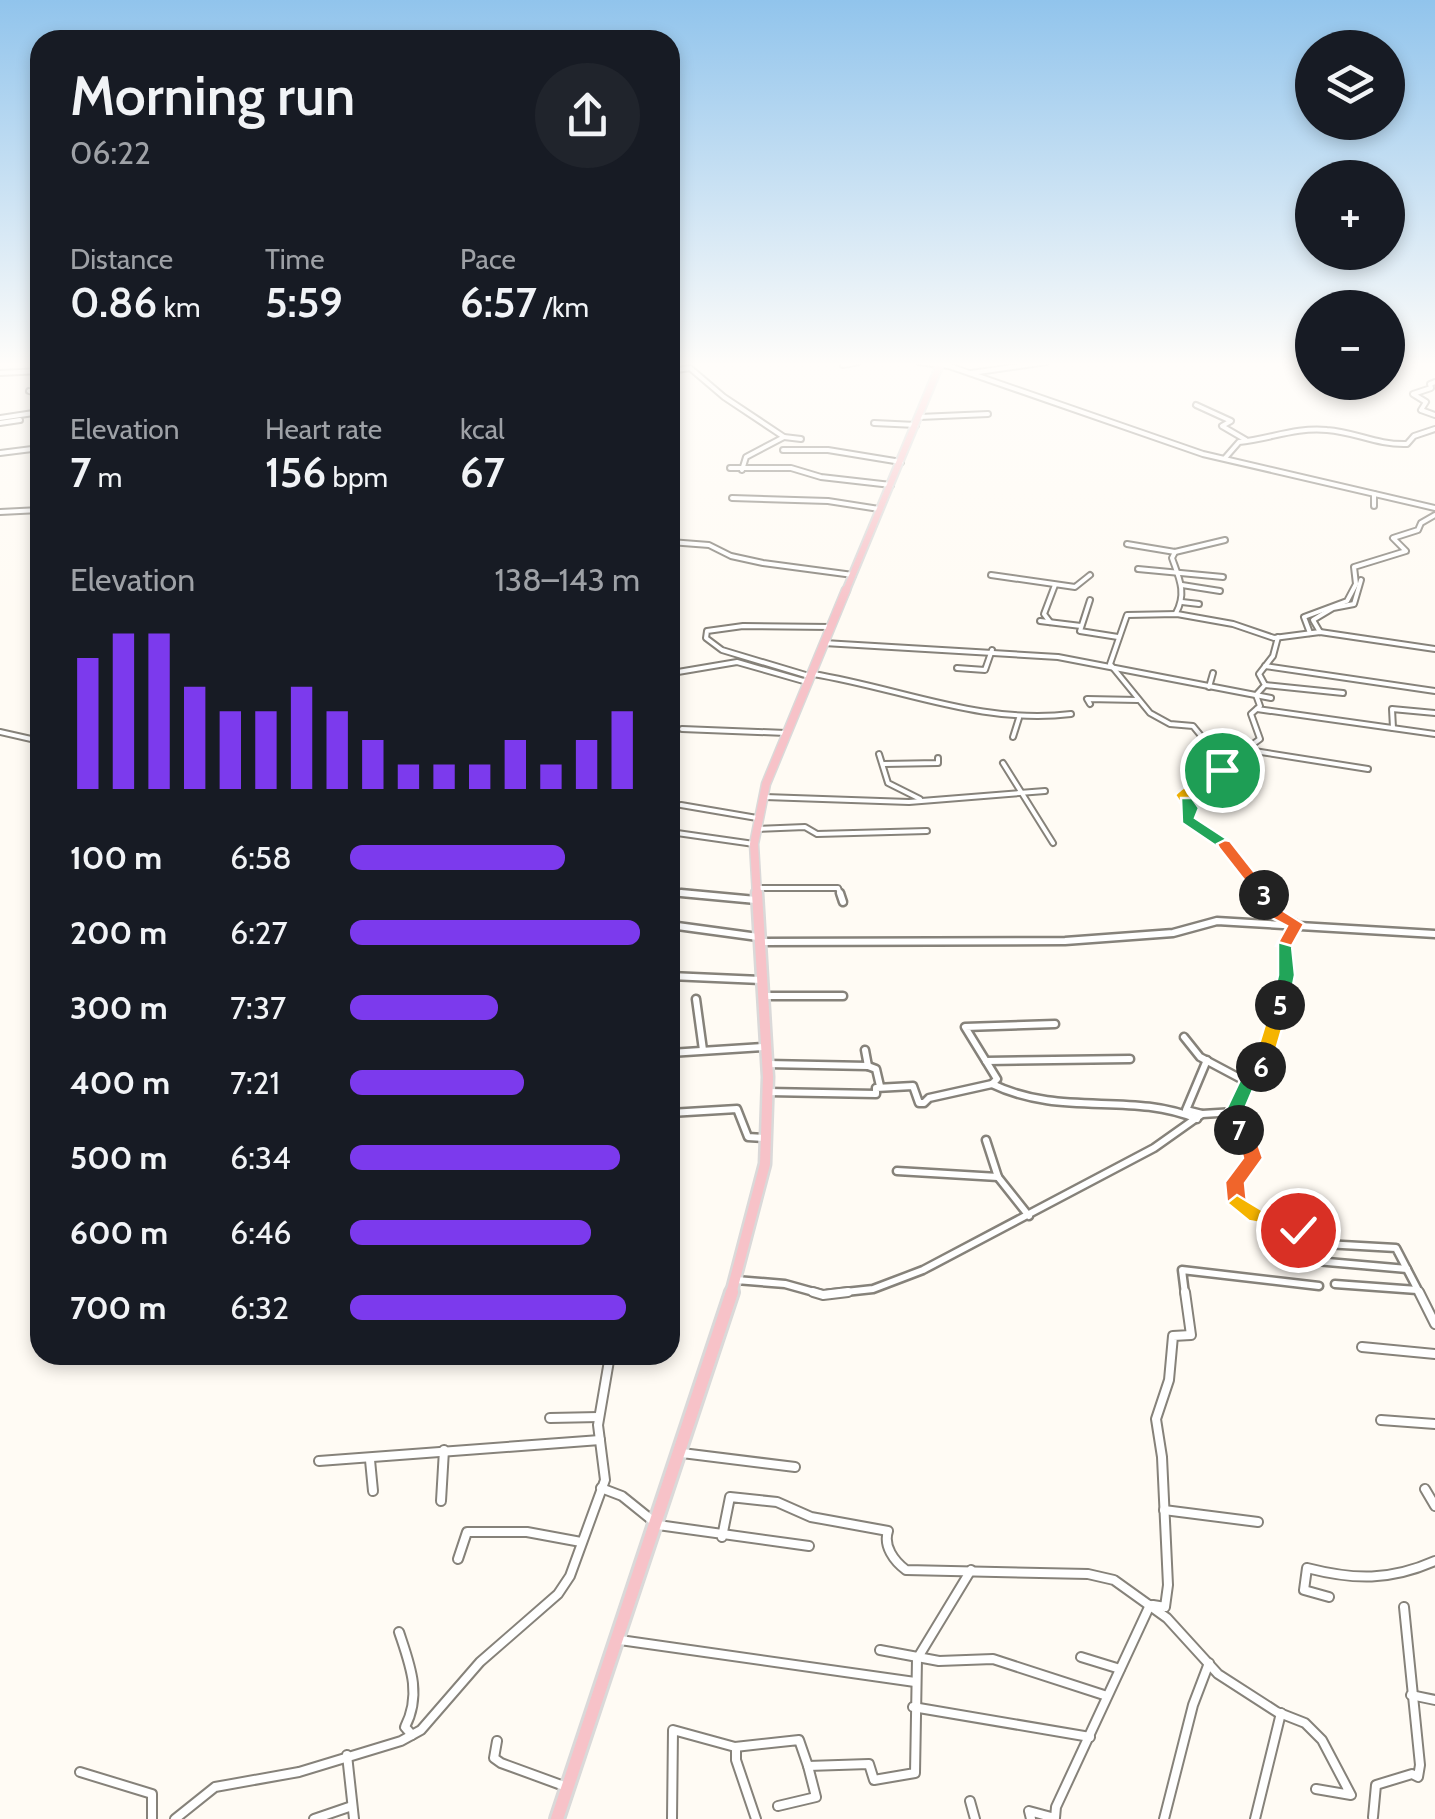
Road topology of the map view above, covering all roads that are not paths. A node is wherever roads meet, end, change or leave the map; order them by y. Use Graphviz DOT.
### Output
graph roads {
  1 [pos="764,447"];
  2 [pos="906,447"];
  3 [pos="1183,447"];
  4 [pos="1235,447"];
  5 [pos="30,449"];
  6 [pos="783,450"];
  7 [pos="0,453"];
  8 [pos="1225,458"];
  9 [pos="900,462"];
  10 [pos="730,468"];
  11 [pos="742,470"];
  12 [pos="891,486"];
  13 [pos="1374,494"];
  14 [pos="732,498"];
  15 [pos="1374,506"];
  16 [pos="1435,508"];
  17 [pos="880,509"];
  18 [pos="30,510"];
  19 [pos="0,512"];
  20 [pos="1435,515"];
  21 [pos="1225,540"];
  22 [pos="680,543"];
  23 [pos="1127,544"];
  24 [pos="1175,552"];
  25 [pos="1348,560"];
  26 [pos="1362,563"];
  27 [pos="1138,569"];
  28 [pos="1178,571"];
  29 [pos="853,574"];
  30 [pos="1090,574"];
  31 [pos="991,576"];
  32 [pos="1223,576"];
  33 [pos="1362,580"];
  34 [pos="1055,585"];
  35 [pos="1182,585"];
  36 [pos="1220,591"];
  37 [pos="1090,600"];
  38 [pos="1182,602"];
  39 [pos="1199,604"];
  40 [pos="1176,614"];
  41 [pos="1040,621"];
  42 [pos="1050,622"];
  43 [pos="1082,626"];
  44 [pos="830,628"];
  45 [pos="1320,632"];
  46 [pos="1310,633"];
  47 [pos="697,636"];
  48 [pos="1278,637"];
  49 [pos="706,638"];
  50 [pos="1118,638"];
  51 [pos="824,643"];
  52 [pos="1435,649"];
  53 [pos="992,650"];
  54 [pos="1110,664"];
  55 [pos="1264,666"];
  56 [pos="957,668"];
  57 [pos="680,673"];
  58 [pos="1213,673"];
  59 [pos="809,677"];
  60 [pos="1264,684"];
  61 [pos="1209,687"];
  62 [pos="1435,690"];
  63 [pos="1343,694"];
  64 [pos="1258,697"];
  65 [pos="1271,698"];
  66 [pos="1138,700"];
  67 [pos="1090,704"];
  68 [pos="1258,709"];
  69 [pos="1435,713"];
  70 [pos="1072,714"];
  71 [pos="1018,717"];
  72 [pos="1392,728"];
  73 [pos="682,729"];
  74 [pos="0,732"];
  75 [pos="786,732"];
  76 [pos="1435,734"];
  77 [pos="1012,737"];
  78 [pos="30,739"];
  79 [pos="1226,751"];
  80 [pos="879,754"];
  81 [pos="938,758"];
  82 [pos="1003,763"];
  83 [pos="884,764"];
  84 [pos="1368,768"];
  85 [pos="1222,770"];
  86 [pos="1045,791"];
  87 [pos="1021,794"];
  88 [pos="762,797"];
  89 [pos="920,799"];
  90 [pos="681,805"];
  91 [pos="756,824"];
  92 [pos="927,831"];
  93 [pos="680,833"];
  94 [pos="1053,843"];
  95 [pos="754,844"];
  96 [pos="680,892"];
  97 [pos="756,894"];
  98 [pos="842,902"];
  99 [pos="1296,924"];
  100 [pos="680,927"];
  101 [pos="1435,934"];
  102 [pos="758,940"];
  103 [pos="680,976"];
  104 [pos="761,980"];
  105 [pos="763,996"];
  106 [pos="843,996"];
  107 [pos="696,998"];
  108 [pos="1055,1024"];
  109 [pos="1184,1037"];
  110 [pos="766,1047"];
  111 [pos="703,1050"];
  112 [pos="865,1050"];
  113 [pos="680,1052"];
  114 [pos="1130,1059"];
  115 [pos="1206,1060"];
  116 [pos="986,1061"];
  117 [pos="767,1064"];
  118 [pos="868,1066"];
  119 [pos="1247,1082"];
  120 [pos="992,1084"];
  121 [pos="880,1088"];
  122 [pos="768,1092"];
  123 [pos="680,1112"];
  124 [pos="1235,1112"];
  125 [pos="1200,1116"];
  126 [pos="767,1139"];
  127 [pos="986,1140"];
  128 [pos="897,1172"];
  129 [pos="998,1176"];
  130 [pos="1028,1216"];
  131 [pos="1307,1244"];
  132 [pos="1407,1268"];
  133 [pos="736,1280"];
  134 [pos="1335,1284"];
  135 [pos="1319,1286"];
  136 [pos="1418,1290"];
  137 [pos="1435,1321"];
  138 [pos="1362,1347"];
  139 [pos="1435,1354"];
  140 [pos="608,1365"];
  141 [pos="599,1417"];
  142 [pos="550,1418"];
  143 [pos="1380,1420"];
  144 [pos="1435,1424"];
  145 [pos="600,1440"];
  146 [pos="444,1450"];
  147 [pos="682,1453"];
  148 [pos="370,1460"];
  149 [pos="320,1461"];
  150 [pos="795,1467"];
  151 [pos="601,1488"];
  152 [pos="373,1491"];
  153 [pos="1435,1491"];
  154 [pos="441,1501"];
  155 [pos="1435,1506"];
  156 [pos="1164,1510"];
  157 [pos="1258,1522"];
  158 [pos="658,1525"];
  159 [pos="722,1536"];
  160 [pos="582,1542"];
  161 [pos="809,1546"];
  162 [pos="458,1559"];
  163 [pos="1435,1561"];
  164 [pos="971,1570"];
  165 [pos="1329,1597"];
  166 [pos="1150,1604"];
  167 [pos="1404,1607"];
  168 [pos="399,1632"];
  169 [pos="617,1640"];
  170 [pos="880,1650"];
  171 [pos="1081,1657"];
  172 [pos="917,1659"];
  173 [pos="1209,1663"];
  174 [pos="1120,1669"];
  175 [pos="915,1682"];
  176 [pos="1411,1695"];
  177 [pos="1107,1696"];
  178 [pos="1435,1700"];
  179 [pos="914,1707"];
  180 [pos="1281,1712"];
  181 [pos="412,1735"];
  182 [pos="1090,1737"];
  183 [pos="497,1741"];
  184 [pos="736,1749"];
  185 [pos="347,1755"];
  186 [pos="808,1766"];
  187 [pos="80,1772"];
  188 [pos="567,1787"];
  189 [pos="1316,1789"];
  190 [pos="970,1801"];
  191 [pos="352,1806"];
  192 [pos="778,1806"];
  193 [pos="1373,1817"];
  194 [pos="152,1819"];
  195 [pos="175,1819"];
  196 [pos="314,1819"];
  197 [pos="354,1819"];
  198 [pos="557,1819"];
  199 [pos="672,1819"];
  200 [pos="756,1819"];
  201 [pos="976,1819"];
  202 [pos="1031,1819"];
  203 [pos="1056,1819"];
  204 [pos="1164,1819"];
  205 [pos="1255,1819"];
  1 -- 11 [label="street"];
  2 -- 9 [label="highway"];
  3 -- 8 [label="street"];
  4 -- 8 [label="street"];
  5 -- 7 [label="street"];
  6 -- 9 [label="street"];
  8 -- 13 [label="street"];
  9 -- 12 [label="highway"];
  10 -- 11 [label="street"];
  11 -- 12 [label="street"];
  12 -- 17 [label="highway"];
  13 -- 15 [label="street"];
  13 -- 16 [label="street"];
  14 -- 17 [label="street"];
  17 -- 29 [label="highway"];
  18 -- 19 [label="street"];
  20 -- 26 [label="street"];
  21 -- 24 [label="street"];
  22 -- 29 [label="street"];
  23 -- 24 [label="street"];
  24 -- 28 [label="street"];
  25 -- 26 [label="street"];
  26 -- 46 [label="street"];
  27 -- 28 [label="street"];
  28 -- 32 [label="street"];
  28 -- 35 [label="street"];
  29 -- 44 [label="highway"];
  30 -- 34 [label="street"];
  31 -- 34 [label="street"];
  33 -- 45 [label="street"];
  34 -- 42 [label="street"];
  35 -- 36 [label="street"];
  35 -- 38 [label="street"];
  37 -- 43 [label="street"];
  38 -- 39 [label="street"];
  38 -- 40 [label="street"];
  40 -- 48 [label="street"];
  40 -- 50 [label="street"];
  41 -- 42 [label="street"];
  42 -- 43 [label="street"];
  43 -- 50 [label="street"];
  44 -- 49 [label="street"];
  44 -- 51 [label="highway"];
  45 -- 46 [label="street"];
  45 -- 52 [label="street"];
  46 -- 48 [label="street"];
  47 -- 49 [label="street"];
  48 -- 55 [label="street"];
  49 -- 59 [label="street"];
  50 -- 54 [label="street"];
  51 -- 53 [label="street"];
  51 -- 59 [label="highway"];
  53 -- 54 [label="street"];
  53 -- 56 [label="street"];
  54 -- 61 [label="street"];
  54 -- 66 [label="street"];
  55 -- 60 [label="street"];
  55 -- 62 [label="street"];
  57 -- 59 [label="street"];
  58 -- 61 [label="street"];
  59 -- 71 [label="street"];
  59 -- 75 [label="highway"];
  60 -- 63 [label="street"];
  60 -- 64 [label="street"];
  61 -- 64 [label="street"];
  64 -- 65 [label="street"];
  64 -- 68 [label="street"];
  66 -- 67 [label="street"];
  66 -- 79 [label="street"];
  68 -- 72 [label="street"];
  68 -- 84 [label="street"];
  69 -- 72 [label="street"];
  70 -- 71 [label="street"];
  71 -- 77 [label="street"];
  72 -- 76 [label="street"];
  73 -- 75 [label="street"];
  74 -- 78 [label="street"];
  75 -- 88 [label="highway"];
  80 -- 83 [label="street"];
  81 -- 83 [label="street"];
  82 -- 87 [label="street"];
  83 -- 89 [label="street"];
  85 -- 99 [label="street"];
  86 -- 87 [label="street"];
  87 -- 89 [label="street"];
  87 -- 94 [label="street"];
  88 -- 89 [label="street"];
  88 -- 91 [label="highway"];
  90 -- 91 [label="street"];
  91 -- 92 [label="street"];
  91 -- 95 [label="highway"];
  93 -- 95 [label="street"];
  95 -- 97 [label="highway"];
  96 -- 97 [label="street"];
  97 -- 98 [label="street"];
  97 -- 102 [label="highway"];
  99 -- 101 [label="street"];
  99 -- 102 [label="street"];
  99 -- 119 [label="street"];
  100 -- 102 [label="street"];
  102 -- 104 [label="highway"];
  103 -- 104 [label="street"];
  104 -- 105 [label="highway"];
  105 -- 106 [label="street"];
  105 -- 110 [label="highway"];
  107 -- 111 [label="street"];
  108 -- 116 [label="street"];
  109 -- 115 [label="street"];
  110 -- 111 [label="street"];
  110 -- 117 [label="highway"];
  111 -- 113 [label="street"];
  112 -- 118 [label="street"];
  114 -- 116 [label="street"];
  115 -- 119 [label="street"];
  115 -- 125 [label="street"];
  116 -- 120 [label="street"];
  117 -- 118 [label="street"];
  117 -- 122 [label="highway"];
  118 -- 121 [label="street"];
  119 -- 124 [label="street"];
  120 -- 121 [label="street"];
  120 -- 125 [label="street"];
  121 -- 122 [label="street"];
  122 -- 126 [label="highway"];
  123 -- 126 [label="street"];
  124 -- 125 [label="street"];
  124 -- 131 [label="street"];
  125 -- 130 [label="street"];
  126 -- 133 [label="highway"];
  127 -- 129 [label="street"];
  128 -- 129 [label="street"];
  129 -- 130 [label="street"];
  130 -- 133 [label="street"];
  131 -- 132 [label="street"];
  131 -- 132 [label="street"];
  132 -- 136 [label="street"];
  133 -- 147 [label="highway"];
  134 -- 136 [label="street"];
  135 -- 156 [label="street"];
  136 -- 137 [label="street"];
  138 -- 139 [label="street"];
  140 -- 141 [label="street"];
  141 -- 142 [label="street"];
  141 -- 145 [label="street"];
  143 -- 144 [label="street"];
  145 -- 146 [label="street"];
  145 -- 151 [label="street"];
  146 -- 148 [label="street"];
  146 -- 154 [label="street"];
  147 -- 150 [label="street"];
  147 -- 158 [label="highway"];
  148 -- 149 [label="street"];
  148 -- 152 [label="street"];
  151 -- 158 [label="street"];
  151 -- 160 [label="street"];
  153 -- 155 [label="street"];
  156 -- 157 [label="street"];
  156 -- 166 [label="street"];
  158 -- 159 [label="street"];
  158 -- 169 [label="highway"];
  159 -- 161 [label="street"];
  159 -- 164 [label="street"];
  160 -- 162 [label="street"];
  160 -- 181 [label="street"];
  163 -- 165 [label="street"];
  164 -- 166 [label="street"];
  164 -- 172 [label="street"];
  166 -- 173 [label="street"];
  166 -- 174 [label="street"];
  167 -- 176 [label="street"];
  168 -- 181 [label="street"];
  169 -- 175 [label="street"];
  169 -- 188 [label="highway"];
  170 -- 172 [label="street"];
  171 -- 174 [label="street"];
  172 -- 175 [label="street"];
  172 -- 177 [label="street"];
  173 -- 180 [label="street"];
  173 -- 204 [label="street"];
  174 -- 177 [label="street"];
  175 -- 179 [label="street"];
  176 -- 178 [label="street"];
  176 -- 193 [label="street"];
  177 -- 182 [label="street"];
  179 -- 182 [label="street"];
  179 -- 186 [label="street"];
  180 -- 189 [label="street"];
  180 -- 205 [label="street"];
  181 -- 185 [label="street"];
  182 -- 203 [label="street"];
  183 -- 188 [label="street"];
  184 -- 186 [label="street"];
  184 -- 199 [label="street"];
  184 -- 200 [label="street"];
  185 -- 191 [label="street"];
  185 -- 195 [label="street"];
  186 -- 192 [label="street"];
  187 -- 194 [label="street"];
  188 -- 198 [label="highway"];
  190 -- 201 [label="street"];
  191 -- 196 [label="street"];
  191 -- 197 [label="street"];
  202 -- 203 [label="street"];
}
